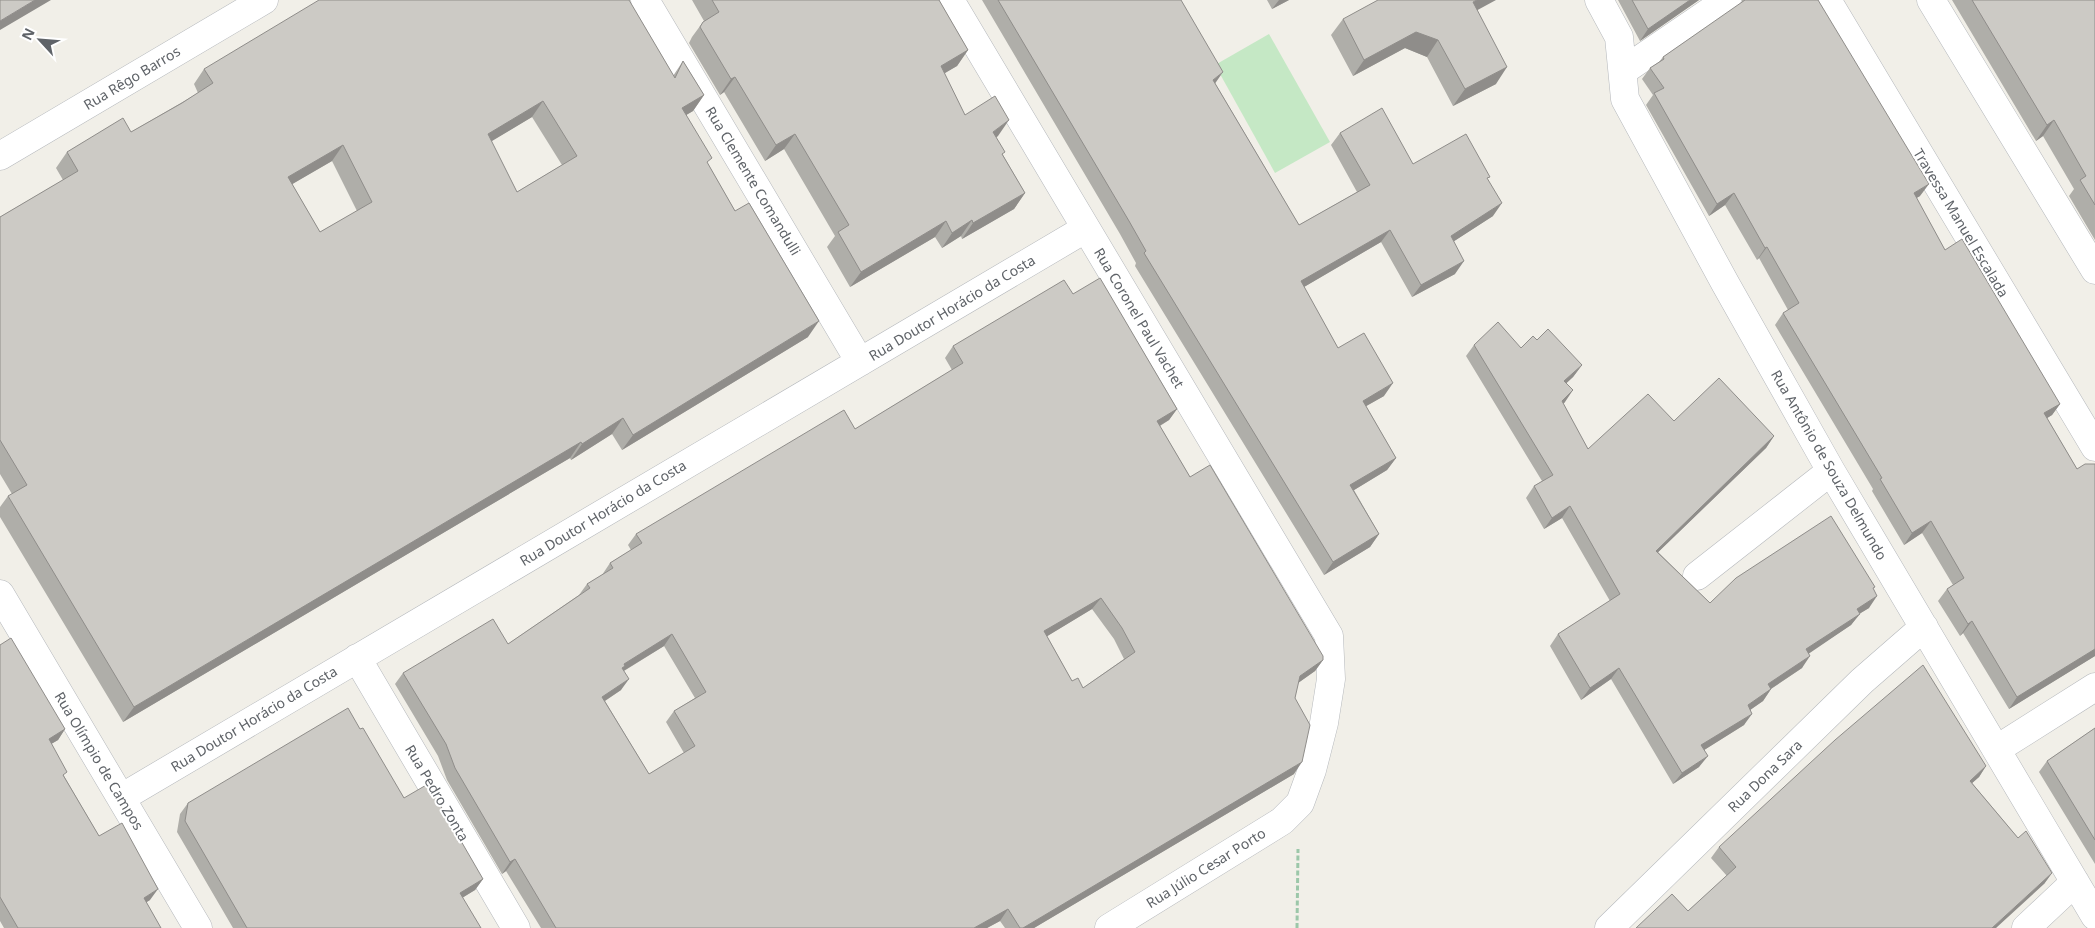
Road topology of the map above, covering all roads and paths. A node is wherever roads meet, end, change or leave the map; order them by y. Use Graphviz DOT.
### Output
graph roads {
  1 [pos="264,0"];
  2 [pos="645,0"];
  3 [pos="950,0"];
  4 [pos="1599,0"];
  5 [pos="1727,0"];
  6 [pos="1827,0"];
  7 [pos="1931,0"];
  8 [pos="1622,71"];
  9 [pos="0,156"];
  10 [pos="1085,229"];
  11 [pos="2095,270"];
  12 [pos="860,362"];
  13 [pos="2095,447"];
  14 [pos="1831,471"];
  15 [pos="1697,576"];
  16 [pos="0,594"];
  17 [pos="1924,627"];
  18 [pos="357,658"];
  19 [pos="2095,687"];
  20 [pos="1997,750"];
  21 [pos="121,798"];
  22 [pos="1300,803"];
  23 [pos="2074,882"];
  24 [pos="2095,916"];
  25 [pos="198,928"];
  26 [pos="516,928"];
  27 [pos="1109,928"];
  28 [pos="1297,928"];
  29 [pos="1609,928"];
  30 [pos="2026,928"];
  1 -- 9 [label="street, Rua Rêgo Barros"];
  2 -- 12 [label="street, Rua Clemente Comandulli"];
  3 -- 10 [label="street, Rua Coronel Paul Vachet"];
  4 -- 8 [label="street, Rua Antônio de Souza Delmundo"];
  5 -- 8 [label="street"];
  6 -- 13 [label="street, Travessa Manuel Escalada"];
  7 -- 11 [label="street"];
  8 -- 14 [label="street, Rua Antônio de Souza Delmundo"];
  10 -- 12 [label="street, Rua Doutor Horácio da Costa"];
  10 -- 22 [label="street, Rua Coronel Paul Vachet"];
  12 -- 18 [label="street, Rua Doutor Horácio da Costa"];
  14 -- 15 [label="street"];
  14 -- 17 [label="street, Rua Antônio de Souza Delmundo"];
  16 -- 21 [label="street, Rua Olímpio de Campos"];
  17 -- 20 [label="street, Rua Antônio de Souza Delmundo"];
  17 -- 29 [label="street, Rua Dona Sara"];
  18 -- 21 [label="street, Rua Doutor Horácio da Costa"];
  18 -- 26 [label="street, Rua Pedro Zonta"];
  19 -- 20 [label="street"];
  20 -- 23 [label="street, Rua Antônio de Souza Delmundo"];
  21 -- 25 [label="street, Rua Olímpio de Campos"];
  22 -- 27 [label="street, Rua Júlio Cesar Porto"];
  22 -- 28 [label="path"];
  23 -- 24 [label="street, Rua Antônio de Souza Delmundo"];
  23 -- 30 [label="street"];
}
